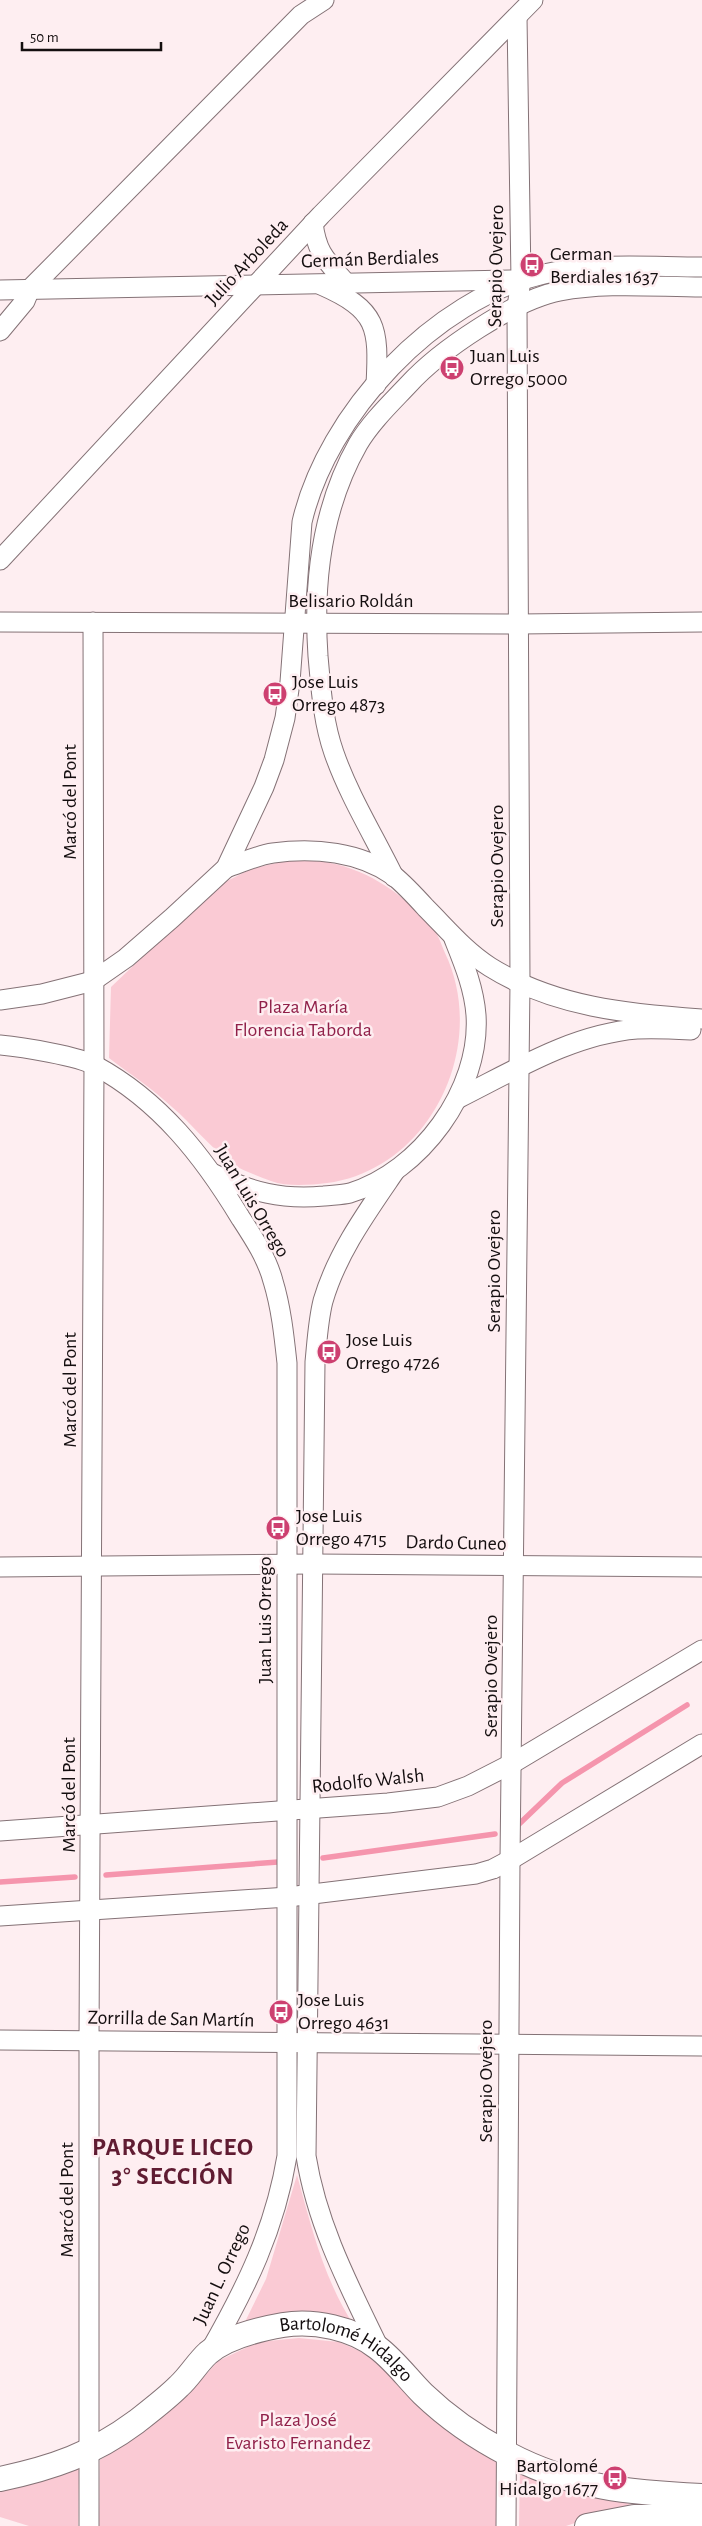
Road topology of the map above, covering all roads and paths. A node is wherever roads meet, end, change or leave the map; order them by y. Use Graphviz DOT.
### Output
graph roads {
  1 [pos="324,0"];
  2 [pos="533,0"];
  3 [pos="517,17"];
  4 [pos="313,223"];
  5 [pos="702,266"];
  6 [pos="520,280"];
  7 [pos="346,283"];
  8 [pos="317,284"];
  9 [pos="258,285"];
  10 [pos="702,286"];
  11 [pos="30,289"];
  12 [pos="0,290"];
  13 [pos="559,291"];
  14 [pos="516,307"];
  15 [pos="0,332"];
  16 [pos="376,385"];
  17 [pos="0,560"];
  18 [pos="0,622"];
  19 [pos="93,622"];
  20 [pos="702,622"];
  21 [pos="294,623"];
  22 [pos="316,623"];
  23 [pos="519,624"];
  24 [pos="226,868"];
  25 [pos="394,877"];
  26 [pos="454,939"];
  27 [pos="93,982"];
  28 [pos="520,983"];
  29 [pos="0,1000"];
  30 [pos="702,1019"];
  31 [pos="702,1030"];
  32 [pos="0,1045"];
  33 [pos="94,1065"];
  34 [pos="518,1068"];
  35 [pos="459,1098"];
  36 [pos="395,1171"];
  37 [pos="214,1174"];
  38 [pos="315,1564"];
  39 [pos="288,1566"];
  40 [pos="0,1567"];
  41 [pos="92,1567"];
  42 [pos="514,1567"];
  43 [pos="702,1568"];
  44 [pos="702,1650"];
  45 [pos="702,1744"];
  46 [pos="513,1763"];
  47 [pos="311,1809"];
  48 [pos="287,1811"];
  49 [pos="91,1824"];
  50 [pos="0,1831"];
  51 [pos="510,1860"];
  52 [pos="309,1894"];
  53 [pos="288,1897"];
  54 [pos="90,1910"];
  55 [pos="0,1916"];
  56 [pos="0,2040"];
  57 [pos="89,2041"];
  58 [pos="289,2043"];
  59 [pos="308,2043"];
  60 [pos="509,2046"];
  61 [pos="702,2046"];
  62 [pos="296,2156"];
  63 [pos="379,2348"];
  64 [pos="209,2352"];
  65 [pos="90,2452"];
  66 [pos="507,2454"];
  67 [pos="0,2479"];
  68 [pos="702,2496"];
  69 [pos="702,2517"];
  70 [pos="90,2526"];
  71 [pos="506,2526"];
  72 [pos="587,2526"];
  1 -- 11 [label="street"];
  2 -- 3 [label="street, Julio Arboleda"];
  3 -- 4 [label="street, Julio Arboleda"];
  3 -- 6 [label="street, Serapio Ovejero"];
  4 -- 7 [label="street"];
  4 -- 9 [label="street, Julio Arboleda"];
  5 -- 6 [label="street"];
  6 -- 7 [label="street, Germán Berdiales"];
  6 -- 13 [label="street, Germán Berdiales"];
  6 -- 14 [label="street, Serapio Ovejero"];
  6 -- 16 [label="street"];
  7 -- 8 [label="street, Germán Berdiales"];
  8 -- 9 [label="street, Germán Berdiales"];
  8 -- 16 [label="street"];
  9 -- 11 [label="street, Germán Berdiales"];
  9 -- 17 [label="street, Julio Arboleda"];
  10 -- 13 [label="street"];
  11 -- 12 [label="street, Germán Berdiales"];
  11 -- 15 [label="street"];
  13 -- 14 [label="street"];
  14 -- 22 [label="street"];
  14 -- 23 [label="street, Serapio Ovejero"];
  16 -- 21 [label="street"];
  18 -- 19 [label="street, Belisario Roldán"];
  19 -- 21 [label="street, Belisario Roldán"];
  19 -- 27 [label="street, Marcó del Pont"];
  20 -- 23 [label="street, Belisario Roldán"];
  21 -- 22 [label="street, Belisario Roldán"];
  21 -- 24 [label="street"];
  22 -- 23 [label="street, Belisario Roldán"];
  22 -- 25 [label="street"];
  23 -- 28 [label="street, Serapio Ovejero"];
  24 -- 25 [label="street"];
  24 -- 27 [label="street"];
  25 -- 26 [label="street"];
  26 -- 28 [label="street"];
  26 -- 35 [label="street"];
  27 -- 29 [label="street"];
  27 -- 33 [label="street"];
  28 -- 30 [label="street"];
  28 -- 34 [label="street, Serapio Ovejero"];
  31 -- 34 [label="street"];
  32 -- 33 [label="street, Juan Luis Orrego"];
  33 -- 37 [label="street, Juan Luis Orrego"];
  33 -- 41 [label="street, Marcó del Pont"];
  34 -- 35 [label="street"];
  34 -- 42 [label="street, Serapio Ovejero"];
  35 -- 36 [label="street"];
  36 -- 37 [label="street"];
  36 -- 38 [label="street"];
  37 -- 39 [label="street, Juan Luis Orrego"];
  38 -- 39 [label="street, Dardo Cuneo"];
  38 -- 42 [label="street, Dardo Cuneo"];
  38 -- 47 [label="street"];
  39 -- 41 [label="street, Dardo Cuneo"];
  39 -- 48 [label="street, Juan Luis Orrego"];
  40 -- 41 [label="street, Dardo Cuneo"];
  41 -- 49 [label="street, Marcó del Pont"];
  42 -- 43 [label="street, Dardo Cuneo"];
  42 -- 46 [label="street, Serapio Ovejero"];
  44 -- 46 [label="street, Rodolfo Walsh"];
  45 -- 51 [label="street"];
  46 -- 47 [label="street, Rodolfo Walsh"];
  46 -- 51 [label="street, Serapio Ovejero"];
  47 -- 48 [label="street, Rodolfo Walsh"];
  47 -- 52 [label="street"];
  48 -- 49 [label="street, Rodolfo Walsh"];
  48 -- 53 [label="street, Juan Luis Orrego"];
  49 -- 50 [label="street, Rodolfo Walsh"];
  49 -- 54 [label="street, Marcó del Pont"];
  51 -- 52 [label="street"];
  51 -- 60 [label="street, Serapio Ovejero"];
  52 -- 53 [label="street"];
  52 -- 59 [label="street"];
  53 -- 54 [label="street"];
  53 -- 58 [label="street, Juan Luis Orrego"];
  54 -- 55 [label="street"];
  54 -- 57 [label="street, Marcó del Pont"];
  56 -- 57 [label="street, Zorrilla de San Martín"];
  57 -- 58 [label="street, Zorrilla de San Martín"];
  57 -- 65 [label="street, Marcó del Pont"];
  58 -- 59 [label="street, Zorrilla de San Martín"];
  58 -- 62 [label="street, Juan Luis Orrego"];
  59 -- 60 [label="street, Zorrilla de San Martín"];
  59 -- 62 [label="street"];
  60 -- 61 [label="street, Zorrilla de San Martín"];
  60 -- 66 [label="street, Serapio Ovejero"];
  62 -- 63 [label="street"];
  62 -- 64 [label="street, Juan L. Orrego"];
  63 -- 64 [label="street, Bartolomé Hidalgo"];
  63 -- 66 [label="street, Bartolomé Hidalgo"];
  64 -- 65 [label="street, Bartolomé Hidalgo"];
  65 -- 67 [label="street, Bartolomé Hidalgo"];
  65 -- 70 [label="street, Marcó del Pont"];
  66 -- 68 [label="street, Bartolomé Hidalgo"];
  66 -- 71 [label="street, Serapio Ovejero"];
  69 -- 72 [label="street"];
}
